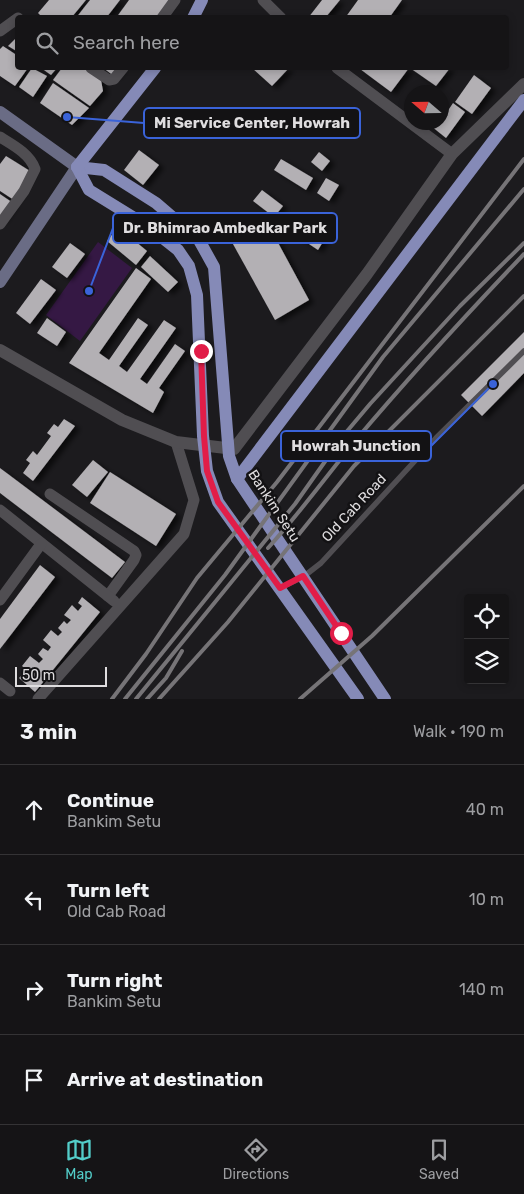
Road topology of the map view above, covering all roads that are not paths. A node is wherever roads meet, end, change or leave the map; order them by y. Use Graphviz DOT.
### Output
graph roads {
  1 [pos="175,0"];
  2 [pos="202,0"];
  3 [pos="263,0"];
  4 [pos="164,15"];
  5 [pos="194,15"];
  6 [pos="278,15"];
  7 [pos="15,20"];
  8 [pos="0,32"];
  9 [pos="94,70"];
  10 [pos="121,70"];
  11 [pos="153,70"];
  12 [pos="340,70"];
  13 [pos="524,84"];
  14 [pos="522,103"];
  15 [pos="0,112"];
  16 [pos="0,137"];
  17 [pos="452,154"];
  18 [pos="78,167"];
  19 [pos="0,224"];
  20 [pos="0,282"];
  21 [pos="0,350"];
  22 [pos="524,351"];
  23 [pos="176,442"];
  24 [pos="237,479"];
  25 [pos="50,494"];
  26 [pos="0,510"];
  27 [pos="41,544"];
  28 [pos="303,576"];
  29 [pos="280,588"];
  30 [pos="108,596"];
  31 [pos="0,600"];
  32 [pos="121,606"];
  33 [pos="0,683"];
  34 [pos="10,691"];
  35 [pos="38,699"];
  36 [pos="358,699"];
  37 [pos="385,699"];
  1 -- 4 [label="street"];
  2 -- 5 [label="main road"];
  3 -- 6 [label="street"];
  7 -- 8 [label="street"];
  9 -- 10 [label="street"];
  11 -- 18 [label="main road"];
  12 -- 17 [label="street"];
  13 -- 17 [label="street"];
  14 -- 24 [label="main road"];
  15 -- 18 [label="main road"];
  16 -- 19 [label="street"];
  17 -- 23 [label="street"];
  18 -- 20 [label="main road"];
  18 -- 24 [label="main road, Bankim Setu"];
  18 -- 29 [label="main road"];
  21 -- 23 [label="street"];
  22 -- 28 [label="lane, Old Cab Road"];
  23 -- 32 [label="street"];
  24 -- 28 [label="main road, Bankim Setu"];
  25 -- 30 [label="street"];
  26 -- 27 [label="street"];
  27 -- 30 [label="street"];
  27 -- 31 [label="street"];
  28 -- 29 [label="lane, Old Cab Road"];
  28 -- 37 [label="main road, Bankim Setu"];
  29 -- 36 [label="main road"];
  30 -- 32 [label="street"];
  32 -- 35 [label="street"];
  33 -- 34 [label="street"];
}
